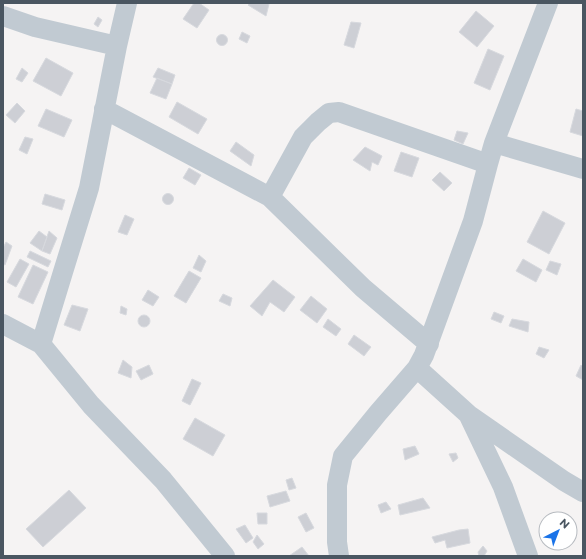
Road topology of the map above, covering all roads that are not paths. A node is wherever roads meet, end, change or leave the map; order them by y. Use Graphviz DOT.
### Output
graph roads {
  1 [pos="127,3"];
  2 [pos="548,3"];
  3 [pos="3,16"];
  4 [pos="117,46"];
  5 [pos="104,109"];
  6 [pos="494,143"];
  7 [pos="488,164"];
  8 [pos="583,169"];
  9 [pos="270,197"];
  10 [pos="3,324"];
  11 [pos="41,344"];
  12 [pos="429,344"];
  13 [pos="417,368"];
  14 [pos="469,416"];
  15 [pos="583,492"];
  16 [pos="226,556"];
  17 [pos="340,556"];
  18 [pos="528,556"];
  1 -- 4 [label="street"];
  2 -- 6 [label="street"];
  3 -- 4 [label="street"];
  4 -- 5 [label="street"];
  5 -- 9 [label="street"];
  5 -- 11 [label="street"];
  6 -- 7 [label="street"];
  6 -- 8 [label="street"];
  7 -- 9 [label="street"];
  7 -- 12 [label="street"];
  9 -- 12 [label="street"];
  10 -- 11 [label="street"];
  11 -- 16 [label="street"];
  12 -- 13 [label="street"];
  13 -- 14 [label="street"];
  13 -- 17 [label="street"];
  14 -- 15 [label="street"];
  14 -- 18 [label="street"];
}
